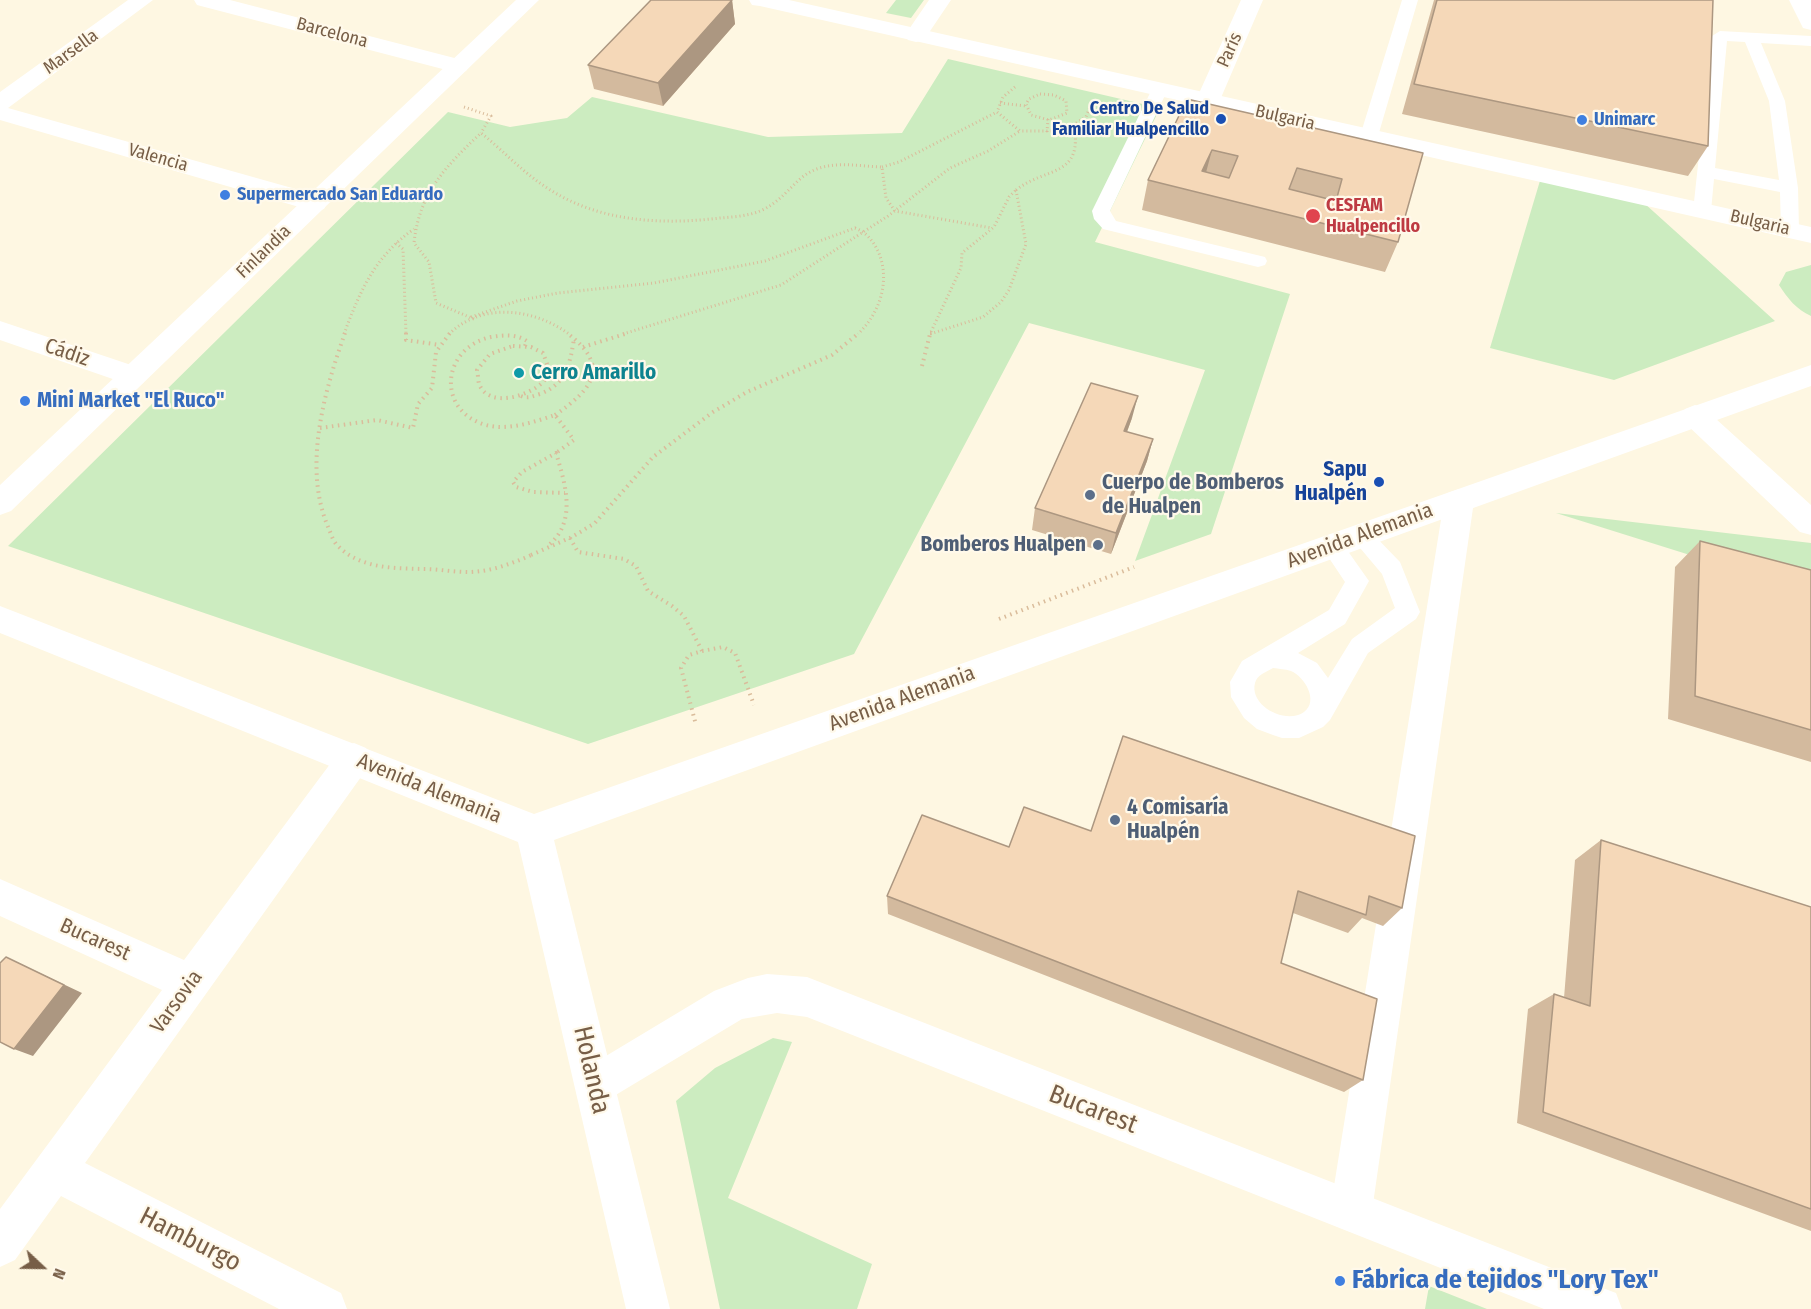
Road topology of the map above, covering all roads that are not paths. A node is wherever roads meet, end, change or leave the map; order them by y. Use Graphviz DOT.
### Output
graph roads {
  1 [pos="142,0"];
  2 [pos="205,0"];
  3 [pos="528,0"];
  4 [pos="760,0"];
  5 [pos="940,0"];
  6 [pos="1227,0"];
  7 [pos="1410,0"];
  8 [pos="1800,0"];
  9 [pos="1251,2"];
  10 [pos="1811,23"];
  11 [pos="916,35"];
  12 [pos="1751,37"];
  13 [pos="1811,41"];
  14 [pos="458,66"];
  15 [pos="1160,89"];
  16 [pos="1208,100"];
  17 [pos="0,103"];
  18 [pos="0,113"];
  19 [pos="1369,136"];
  20 [pos="1705,172"];
  21 [pos="1789,188"];
  22 [pos="315,203"];
  23 [pos="1702,211"];
  24 [pos="1800,232"];
  25 [pos="1258,261"];
  26 [pos="0,330"];
  27 [pos="1811,375"];
  28 [pos="133,376"];
  29 [pos="1695,416"];
  30 [pos="1459,501"];
  31 [pos="0,503"];
  32 [pos="1811,523"];
  33 [pos="1346,541"];
  34 [pos="0,619"];
  35 [pos="1270,658"];
  36 [pos="1320,714"];
  37 [pos="354,759"];
  38 [pos="534,831"];
  39 [pos="0,897"];
  40 [pos="191,983"];
  41 [pos="595,1085"];
  42 [pos="54,1170"];
  43 [pos="1352,1211"];
  44 [pos="0,1245"];
  45 [pos="326,1309"];
  46 [pos="648,1309"];
  47 [pos="1600,1309"];
  1 -- 17 [label="street, Marsella"];
  2 -- 14 [label="street, Barcelona"];
  3 -- 14 [label="street, Finlandia"];
  4 -- 11 [label="street, Bulgaria"];
  5 -- 11 [label="street"];
  6 -- 9 [label="street"];
  7 -- 19 [label="lane"];
  8 -- 10 [label="street"];
  9 -- 16 [label="street, París"];
  11 -- 15 [label="street, Bulgaria"];
  12 -- 13 [label="lane"];
  12 -- 20 [label="lane"];
  12 -- 21 [label="lane"];
  14 -- 22 [label="street, Finlandia"];
  15 -- 16 [label="street, Bulgaria"];
  15 -- 25 [label="lane"];
  16 -- 19 [label="street, Bulgaria"];
  18 -- 22 [label="street, Valencia"];
  19 -- 23 [label="street, Bulgaria"];
  20 -- 21 [label="lane"];
  20 -- 23 [label="lane"];
  21 -- 24 [label="lane"];
  22 -- 28 [label="street, Finlandia"];
  23 -- 24 [label="street, Bulgaria"];
  26 -- 28 [label="street, Cádiz"];
  27 -- 29 [label="street, Avenida Alemania"];
  28 -- 31 [label="street, Finlandia"];
  29 -- 30 [label="street, Avenida Alemania"];
  29 -- 32 [label="street"];
  30 -- 33 [label="street, Avenida Alemania"];
  30 -- 43 [label="street"];
  33 -- 35 [label="lane"];
  33 -- 36 [label="lane"];
  33 -- 38 [label="street, Avenida Alemania"];
  34 -- 37 [label="street, Avenida Alemania"];
  35 -- 36 [label="lane"];
  35 -- 36 [label="lane"];
  37 -- 38 [label="street, Avenida Alemania"];
  37 -- 40 [label="street, Varsovia"];
  38 -- 41 [label="street, Holanda"];
  39 -- 40 [label="street, Bucarest"];
  40 -- 42 [label="street, Varsovia"];
  41 -- 43 [label="street, Bucarest"];
  41 -- 46 [label="street, Holanda"];
  42 -- 44 [label="street, Varsovia"];
  42 -- 45 [label="street, Hamburgo"];
  43 -- 47 [label="street, Bucarest"];
}
